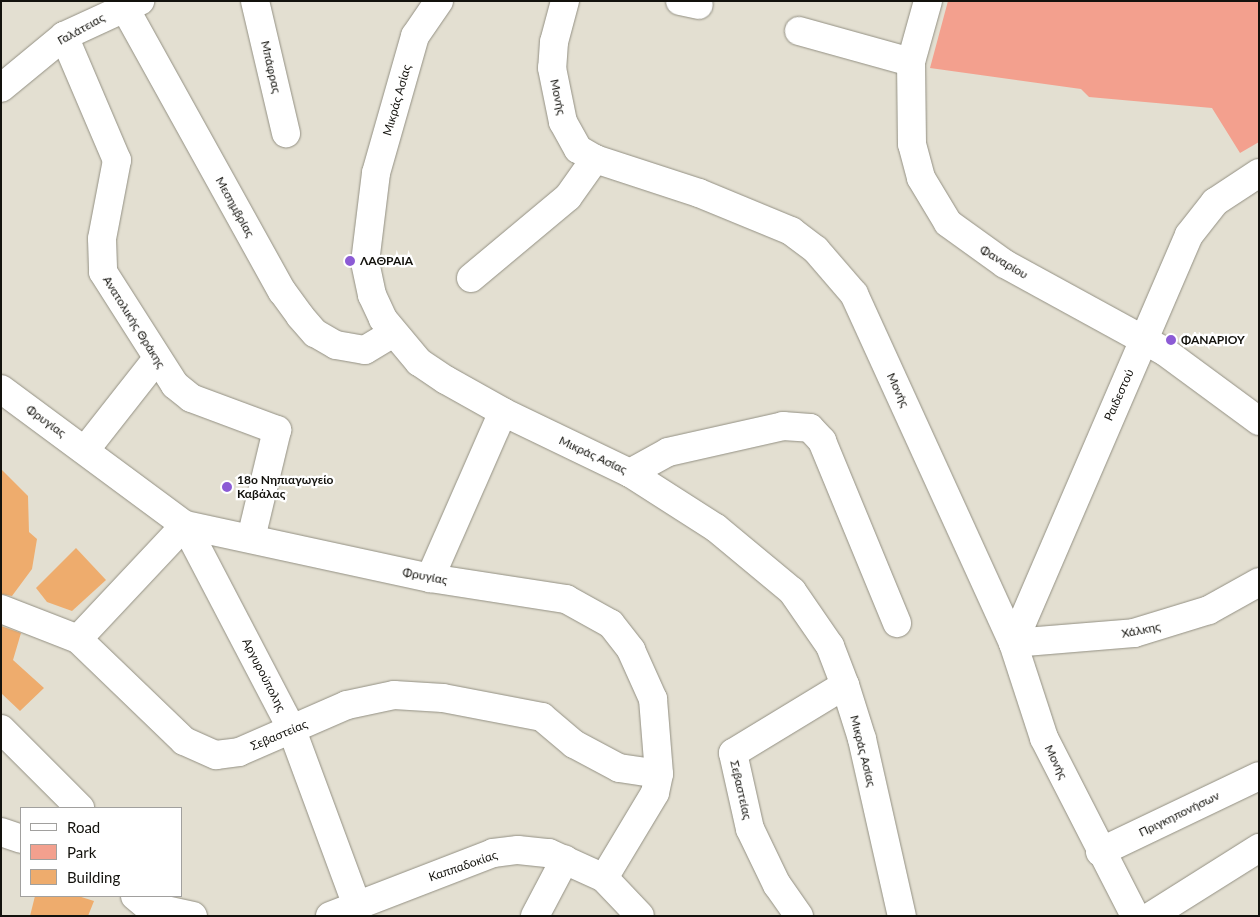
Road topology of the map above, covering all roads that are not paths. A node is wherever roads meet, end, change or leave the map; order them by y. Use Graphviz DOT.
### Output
graph roads {
  1 [pos="255,1"];
  2 [pos="439,1"];
  3 [pos="565,1"];
  4 [pos="928,1"];
  5 [pos="128,3"];
  6 [pos="799,31"];
  7 [pos="64,36"];
  8 [pos="912,62"];
  9 [pos="2,85"];
  10 [pos="286,133"];
  11 [pos="596,159"];
  12 [pos="1259,173"];
  13 [pos="471,278"];
  14 [pos="392,334"];
  15 [pos="1144,340"];
  16 [pos="156,360"];
  17 [pos="1,389"];
  18 [pos="503,412"];
  19 [pos="1259,421"];
  20 [pos="86,449"];
  21 [pos="630,473"];
  22 [pos="185,525"];
  23 [pos="251,538"];
  24 [pos="430,578"];
  25 [pos="1259,582"];
  26 [pos="1,609"];
  27 [pos="897,623"];
  28 [pos="78,640"];
  29 [pos="1013,643"];
  30 [pos="845,685"];
  31 [pos="1,729"];
  32 [pos="292,730"];
  33 [pos="660,774"];
  34 [pos="1259,776"];
  35 [pos="79,807"];
  36 [pos="1,832"];
  37 [pos="20,839"];
  38 [pos="1259,848"];
  39 [pos="1100,852"];
  40 [pos="565,858"];
  41 [pos="604,878"];
  42 [pos="144,903"];
  43 [pos="356,910"];
  44 [pos="193,916"];
  45 [pos="330,916"];
  46 [pos="535,916"];
  47 [pos="640,916"];
  48 [pos="799,916"];
  49 [pos="902,916"];
  50 [pos="1135,916"];
  51 [pos="1151,916"];
  1 -- 10 [label="street, Μπάφρας"];
  2 -- 14 [label="street, Μικράς Ασίας"];
  3 -- 11 [label="street, Μονής"];
  4 -- 8 [label="street, Φαναρίου"];
  5 -- 7 [label="street, Γαλάτειας"];
  5 -- 14 [label="street, Μεσημβρίας"];
  6 -- 8 [label="street"];
  7 -- 9 [label="street, Γαλάτειας"];
  7 -- 16 [label="street, Ανατολικής Θράκης"];
  8 -- 15 [label="street, Φαναρίου"];
  11 -- 13 [label="street"];
  11 -- 29 [label="street, Μονής"];
  12 -- 15 [label="street, Ραιδεστού"];
  14 -- 18 [label="street, Μικράς Ασίας"];
  15 -- 19 [label="street, Φαναρίου"];
  15 -- 29 [label="street, Ραιδεστού"];
  16 -- 20 [label="street"];
  16 -- 23 [label="street, Ανατολικής Θράκης"];
  17 -- 20 [label="street, Φρυγίας"];
  18 -- 21 [label="street, Μικράς Ασίας"];
  18 -- 24 [label="street"];
  20 -- 22 [label="street, Φρυγίας"];
  21 -- 27 [label="street"];
  21 -- 30 [label="street, Μικράς Ασίας"];
  22 -- 23 [label="street, Φρυγίας"];
  22 -- 28 [label="street"];
  22 -- 32 [label="street, Αργυρούπολης"];
  23 -- 24 [label="street, Φρυγίας"];
  24 -- 33 [label="street, Φρυγίας"];
  25 -- 29 [label="street, Χάλκης"];
  26 -- 28 [label="street"];
  28 -- 32 [label="street, Σεβαστείας"];
  29 -- 39 [label="street, Μονής"];
  30 -- 48 [label="street, Σεβαστείας"];
  30 -- 49 [label="street, Μικράς Ασίας"];
  31 -- 35 [label="street"];
  32 -- 33 [label="street, Σεβαστείας"];
  32 -- 43 [label="street, Αργυρούπολης"];
  33 -- 41 [label="street, Φρυγίας"];
  34 -- 39 [label="street, Πριγκηπονήσων"];
  36 -- 37 [label="street"];
  38 -- 51 [label="street"];
  39 -- 50 [label="street, Μονής"];
  40 -- 41 [label="street, Καππαδοκίας"];
  40 -- 43 [label="street, Καππαδοκίας"];
  40 -- 46 [label="street"];
  41 -- 47 [label="street, Καππαδοκίας"];
  42 -- 44 [label="street"];
  43 -- 45 [label="street, Καππαδοκίας"];
}
